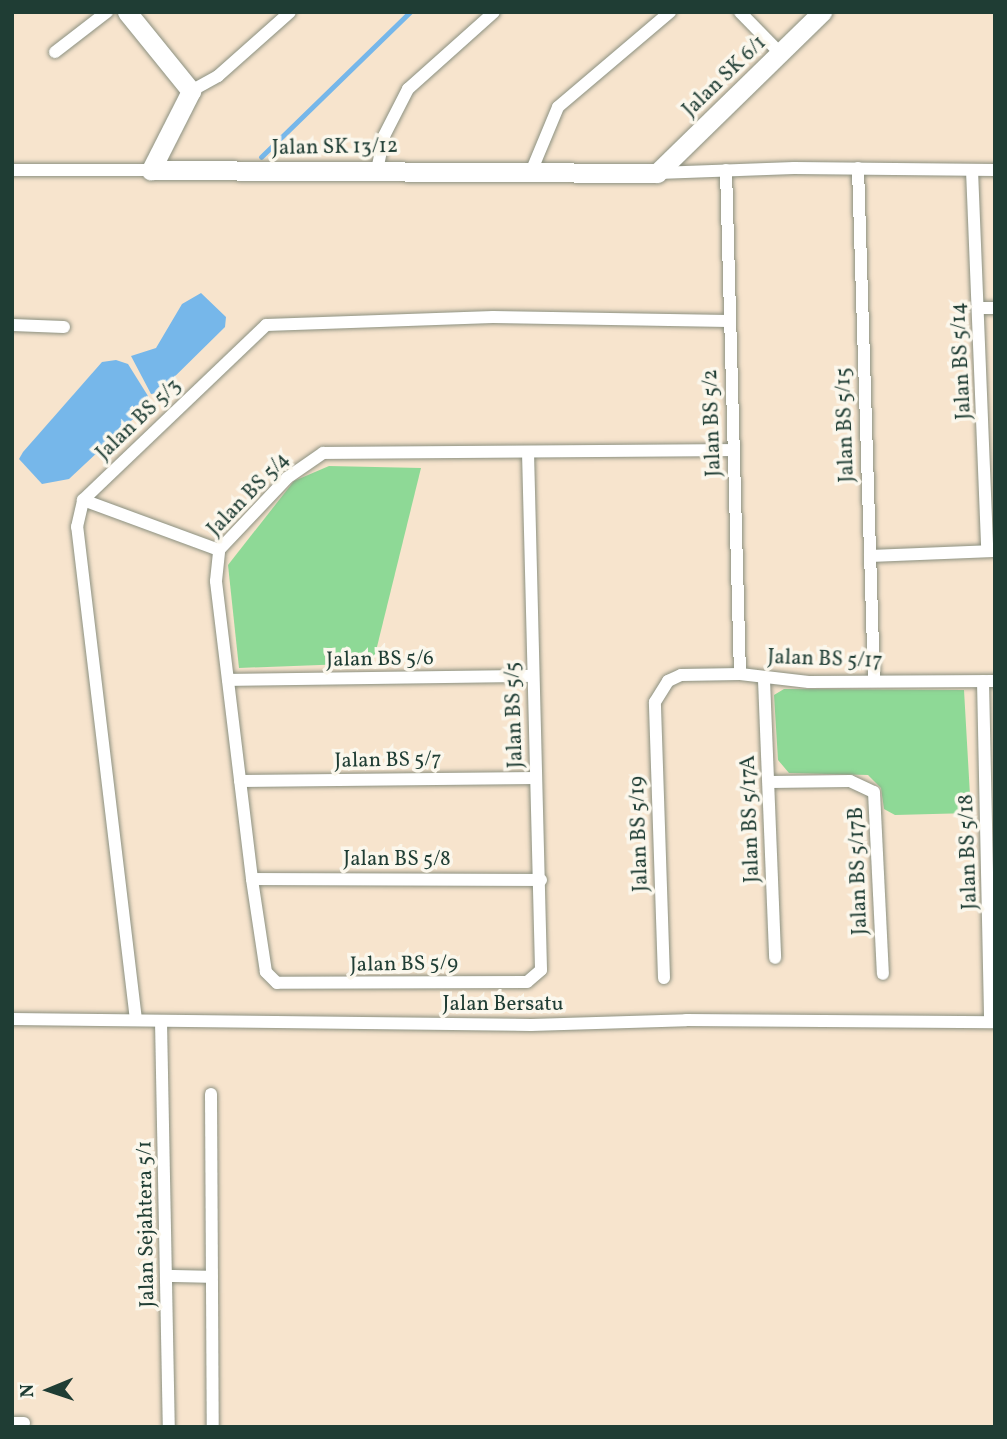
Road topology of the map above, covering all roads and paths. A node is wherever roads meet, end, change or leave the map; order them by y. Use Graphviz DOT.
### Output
graph roads {
  1 [pos="107,12"];
  2 [pos="127,12"];
  3 [pos="290,12"];
  4 [pos="494,12"];
  5 [pos="670,12"];
  6 [pos="740,12"];
  7 [pos="822,12"];
  8 [pos="55,52"];
  9 [pos="781,54"];
  10 [pos="191,91"];
  11 [pos="858,168"];
  12 [pos="12,170"];
  13 [pos="151,170"];
  14 [pos="377,170"];
  15 [pos="726,170"];
  16 [pos="972,170"];
  17 [pos="995,170"];
  18 [pos="531,172"];
  19 [pos="657,173"];
  20 [pos="979,308"];
  21 [pos="995,308"];
  22 [pos="728,321"];
  23 [pos="12,325"];
  24 [pos="64,327"];
  25 [pos="989,425"];
  26 [pos="734,450"];
  27 [pos="528,452"];
  28 [pos="83,500"];
  29 [pos="219,550"];
  30 [pos="991,551"];
  31 [pos="870,556"];
  32 [pos="740,674"];
  33 [pos="533,676"];
  34 [pos="228,680"];
  35 [pos="764,680"];
  36 [pos="874,681"];
  37 [pos="989,681"];
  38 [pos="659,690"];
  39 [pos="536,778"];
  40 [pos="240,781"];
  41 [pos="769,782"];
  42 [pos="991,811"];
  43 [pos="252,879"];
  44 [pos="541,880"];
  45 [pos="992,935"];
  46 [pos="775,958"];
  47 [pos="883,974"];
  48 [pos="538,976"];
  49 [pos="664,978"];
  50 [pos="270,979"];
  51 [pos="12,1019"];
  52 [pos="136,1020"];
  53 [pos="161,1021"];
  54 [pos="993,1022"];
  55 [pos="211,1094"];
  56 [pos="169,1276"];
  57 [pos="212,1277"];
  58 [pos="169,1427"];
  59 [pos="213,1427"];
  1 -- 8 [label="street"];
  2 -- 10 [label="street"];
  3 -- 10 [label="street"];
  4 -- 14 [label="street"];
  5 -- 18 [label="street"];
  6 -- 9 [label="street"];
  7 -- 9 [label="street, Jalan SK 6/1"];
  9 -- 19 [label="street, Jalan SK 6/1"];
  10 -- 13 [label="street"];
  11 -- 15 [label="street"];
  11 -- 16 [label="street"];
  11 -- 31 [label="street, Jalan BS 5/15"];
  12 -- 13 [label="street, Jalan SK 13/12"];
  13 -- 14 [label="street, Jalan SK 13/12"];
  14 -- 18 [label="street, Jalan SK 13/12"];
  15 -- 19 [label="street"];
  15 -- 22 [label="street, Jalan BS 5/2"];
  16 -- 17 [label="street"];
  16 -- 20 [label="street, Jalan BS 5/14"];
  18 -- 19 [label="street, Jalan SK 13/12"];
  20 -- 21 [label="street"];
  20 -- 25 [label="street, Jalan BS 5/14"];
  22 -- 26 [label="street, Jalan BS 5/2"];
  22 -- 28 [label="street, Jalan BS 5/3"];
  23 -- 24 [label="street"];
  25 -- 30 [label="street, Jalan BS 5/14"];
  26 -- 27 [label="street, Jalan BS 5/4"];
  26 -- 32 [label="street, Jalan BS 5/2"];
  27 -- 29 [label="street, Jalan BS 5/4"];
  27 -- 33 [label="street, Jalan BS 5/5"];
  28 -- 29 [label="street"];
  28 -- 52 [label="street"];
  29 -- 34 [label="street, Jalan BS 5/4"];
  30 -- 31 [label="street"];
  31 -- 36 [label="street, Jalan BS 5/15"];
  32 -- 35 [label="street, Jalan BS 5/17"];
  32 -- 38 [label="street, Jalan BS 5/17"];
  33 -- 34 [label="street, Jalan BS 5/6"];
  33 -- 39 [label="street, Jalan BS 5/5"];
  34 -- 40 [label="street, Jalan BS 5/4"];
  35 -- 36 [label="street, Jalan BS 5/17"];
  35 -- 41 [label="street, Jalan BS 5/17A"];
  36 -- 37 [label="street, Jalan BS 5/17"];
  37 -- 42 [label="street, Jalan BS 5/18"];
  38 -- 49 [label="street, Jalan BS 5/19"];
  39 -- 40 [label="street, Jalan BS 5/7"];
  39 -- 44 [label="street, Jalan BS 5/5"];
  40 -- 43 [label="street, Jalan BS 5/4"];
  41 -- 46 [label="street, Jalan BS 5/17A"];
  41 -- 47 [label="street, Jalan BS 5/17B"];
  42 -- 45 [label="street, Jalan BS 5/18"];
  43 -- 44 [label="street, Jalan BS 5/8"];
  43 -- 50 [label="street, Jalan BS 5/4"];
  44 -- 48 [label="street, Jalan BS 5/5"];
  45 -- 54 [label="street, Jalan BS 5/18"];
  48 -- 50 [label="street, Jalan BS 5/9"];
  51 -- 52 [label="street, Jalan Bersatu"];
  52 -- 53 [label="street, Jalan Bersatu"];
  53 -- 54 [label="street, Jalan Bersatu"];
  53 -- 56 [label="street, Jalan Sejahtera 5/1"];
  55 -- 57 [label="street"];
  56 -- 57 [label="street"];
  56 -- 58 [label="street, Jalan Sejahtera 5/1"];
  57 -- 59 [label="street"];
}
